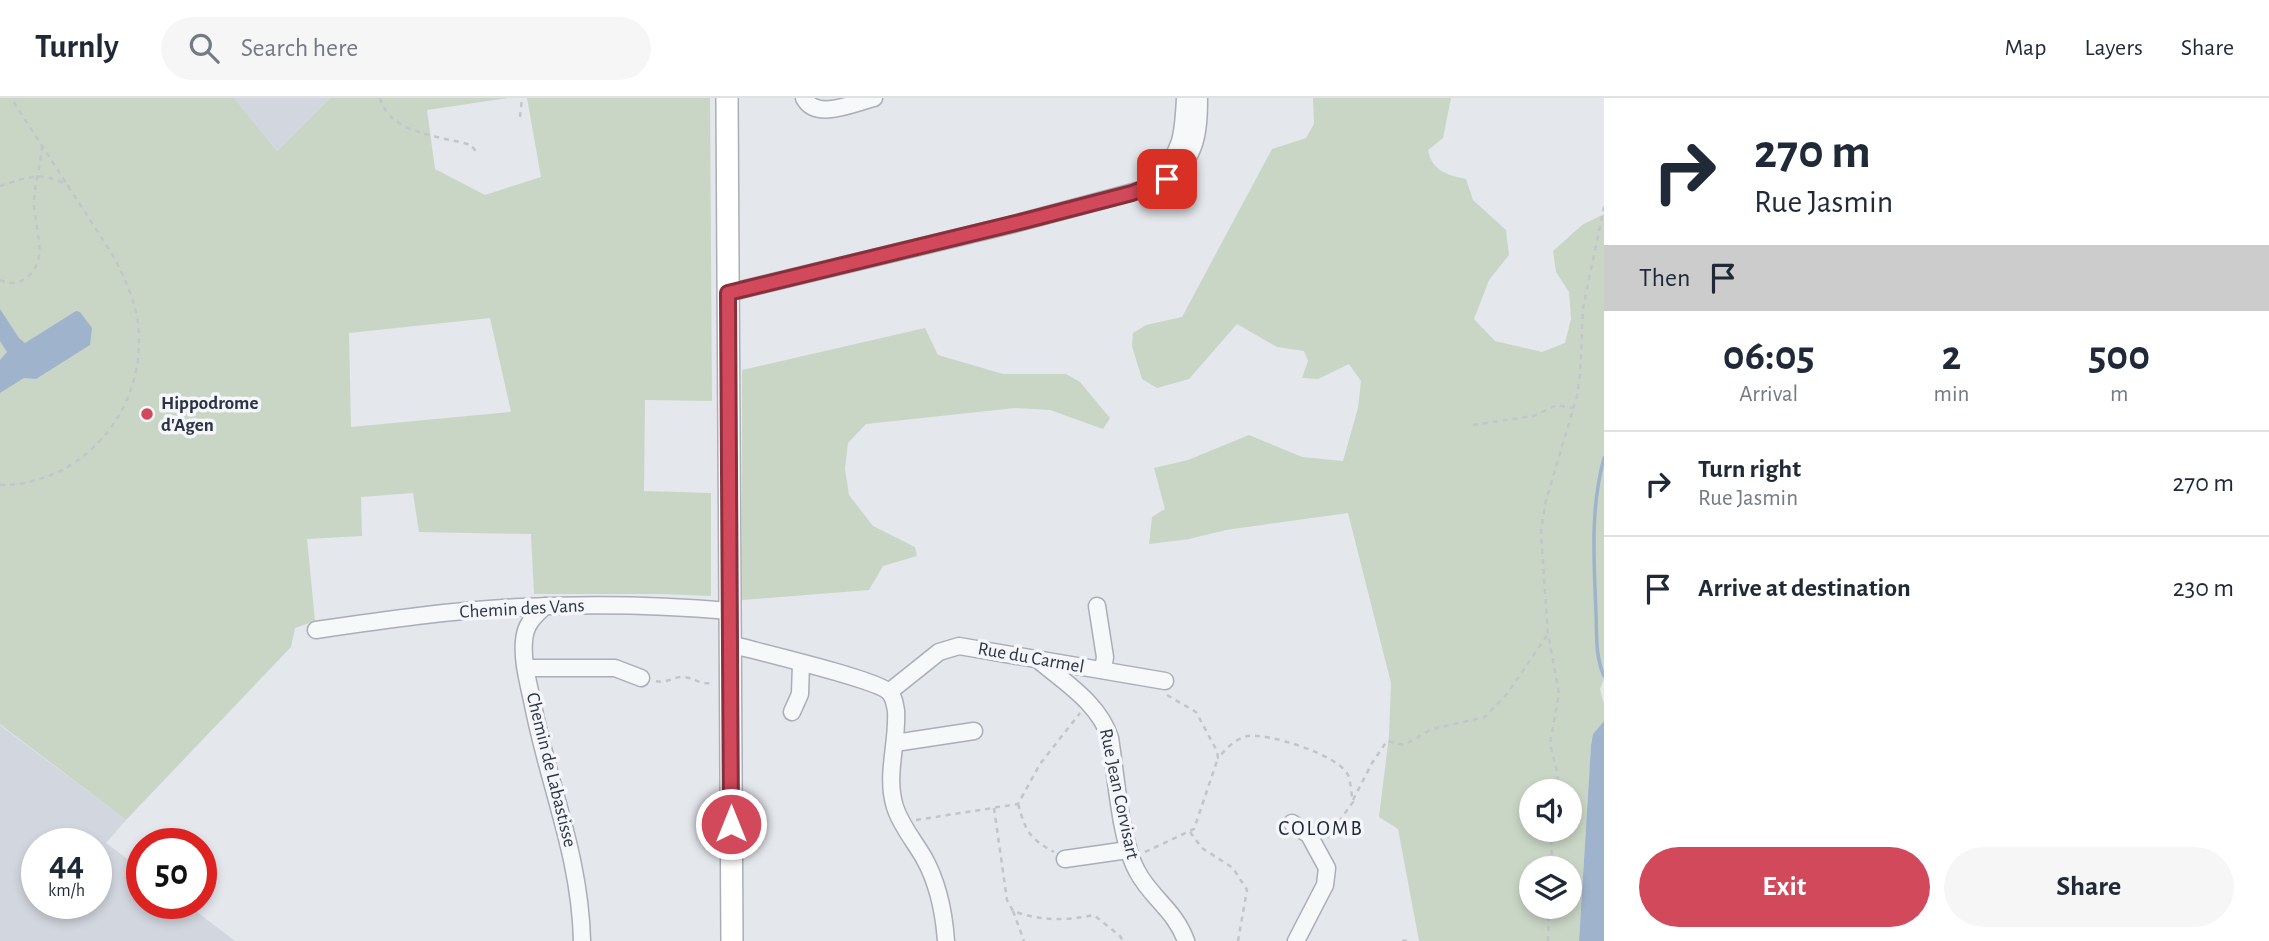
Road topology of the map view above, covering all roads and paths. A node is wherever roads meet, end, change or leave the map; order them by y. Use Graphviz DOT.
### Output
graph roads {
  1 [pos="11,98"];
  2 [pos="380,98"];
  3 [pos="522,98"];
  4 [pos="727,98"];
  5 [pos="804,98"];
  6 [pos="874,98"];
  7 [pos="1185,98"];
  8 [pos="1199,98"];
  9 [pos="520,117"];
  10 [pos="42,146"];
  11 [pos="477,153"];
  12 [pos="38,176"];
  13 [pos="0,186"];
  14 [pos="71,187"];
  15 [pos="1148,188"];
  16 [pos="1604,207"];
  17 [pos="0,281"];
  18 [pos="728,293"];
  19 [pos="1573,408"];
  20 [pos="1473,425"];
  21 [pos="0,485"];
  22 [pos="545,606"];
  23 [pos="1097,606"];
  24 [pos="730,611"];
  25 [pos="316,630"];
  26 [pos="1548,634"];
  27 [pos="730,644"];
  28 [pos="1037,659"];
  29 [pos="801,664"];
  30 [pos="526,668"];
  31 [pos="1103,670"];
  32 [pos="640,678"];
  33 [pos="1160,680"];
  34 [pos="730,684"];
  35 [pos="889,692"];
  36 [pos="1088,702"];
  37 [pos="792,712"];
  38 [pos="974,731"];
  39 [pos="895,743"];
  40 [pos="1218,758"];
  41 [pos="1557,779"];
  42 [pos="1353,802"];
  43 [pos="1018,804"];
  44 [pos="994,808"];
  45 [pos="902,822"];
  46 [pos="1292,823"];
  47 [pos="1189,832"];
  48 [pos="1318,852"];
  49 [pos="1129,853"];
  50 [pos="1065,859"];
  51 [pos="1013,911"];
  52 [pos="1549,919"];
  53 [pos="1412,940"];
  54 [pos="582,941"];
  55 [pos="732,941"];
  56 [pos="946,941"];
  57 [pos="1024,941"];
  58 [pos="1123,941"];
  59 [pos="1186,941"];
  60 [pos="1238,941"];
  61 [pos="1296,941"];
  62 [pos="1402,941"];
  63 [pos="1548,941"];
  1 -- 10 [label="path"];
  2 -- 11 [label="path"];
  3 -- 9 [label="path"];
  4 -- 18 [label="main road"];
  5 -- 6 [label="street"];
  7 -- 15 [label="street"];
  8 -- 15 [label="street"];
  10 -- 12 [label="path"];
  10 -- 14 [label="path"];
  12 -- 13 [label="path"];
  12 -- 14 [label="path"];
  12 -- 17 [label="path"];
  14 -- 21 [label="path"];
  15 -- 18 [label="street"];
  16 -- 19 [label="path"];
  18 -- 24 [label="main road"];
  19 -- 20 [label="path"];
  19 -- 26 [label="path"];
  22 -- 24 [label="street, Chemin des Vans"];
  22 -- 25 [label="street, Chemin des Vans"];
  22 -- 30 [label="street, Chemin de Labastisse"];
  23 -- 31 [label="street, Rue du Carmel"];
  24 -- 27 [label="main road"];
  26 -- 41 [label="path"];
  26 -- 42 [label="path"];
  27 -- 29 [label="street"];
  27 -- 34 [label="main road"];
  28 -- 31 [label="street, Rue du Carmel"];
  28 -- 35 [label="street, Rue du Carmel"];
  28 -- 36 [label="street, Rue Jean Corvisart"];
  29 -- 35 [label="street"];
  29 -- 37 [label="street"];
  30 -- 32 [label="street"];
  30 -- 54 [label="street, Chemin de Labastisse"];
  31 -- 33 [label="street, Rue du Carmel"];
  32 -- 34 [label="path"];
  33 -- 40 [label="path"];
  34 -- 55 [label="main road"];
  35 -- 39 [label="street"];
  36 -- 43 [label="path"];
  36 -- 49 [label="street, Rue Jean Corvisart"];
  38 -- 39 [label="street"];
  39 -- 45 [label="street"];
  40 -- 42 [label="path"];
  40 -- 47 [label="path"];
  42 -- 48 [label="path"];
  43 -- 44 [label="path"];
  43 -- 50 [label="path"];
  44 -- 45 [label="path"];
  44 -- 51 [label="path"];
  45 -- 56 [label="street"];
  46 -- 48 [label="street"];
  47 -- 49 [label="path"];
  47 -- 60 [label="path"];
  48 -- 61 [label="street"];
  49 -- 50 [label="street"];
  49 -- 59 [label="street, Rue Jean Corvisart"];
  51 -- 57 [label="path"];
  51 -- 58 [label="path"];
  52 -- 63 [label="path"];
  53 -- 62 [label="path"];
}
